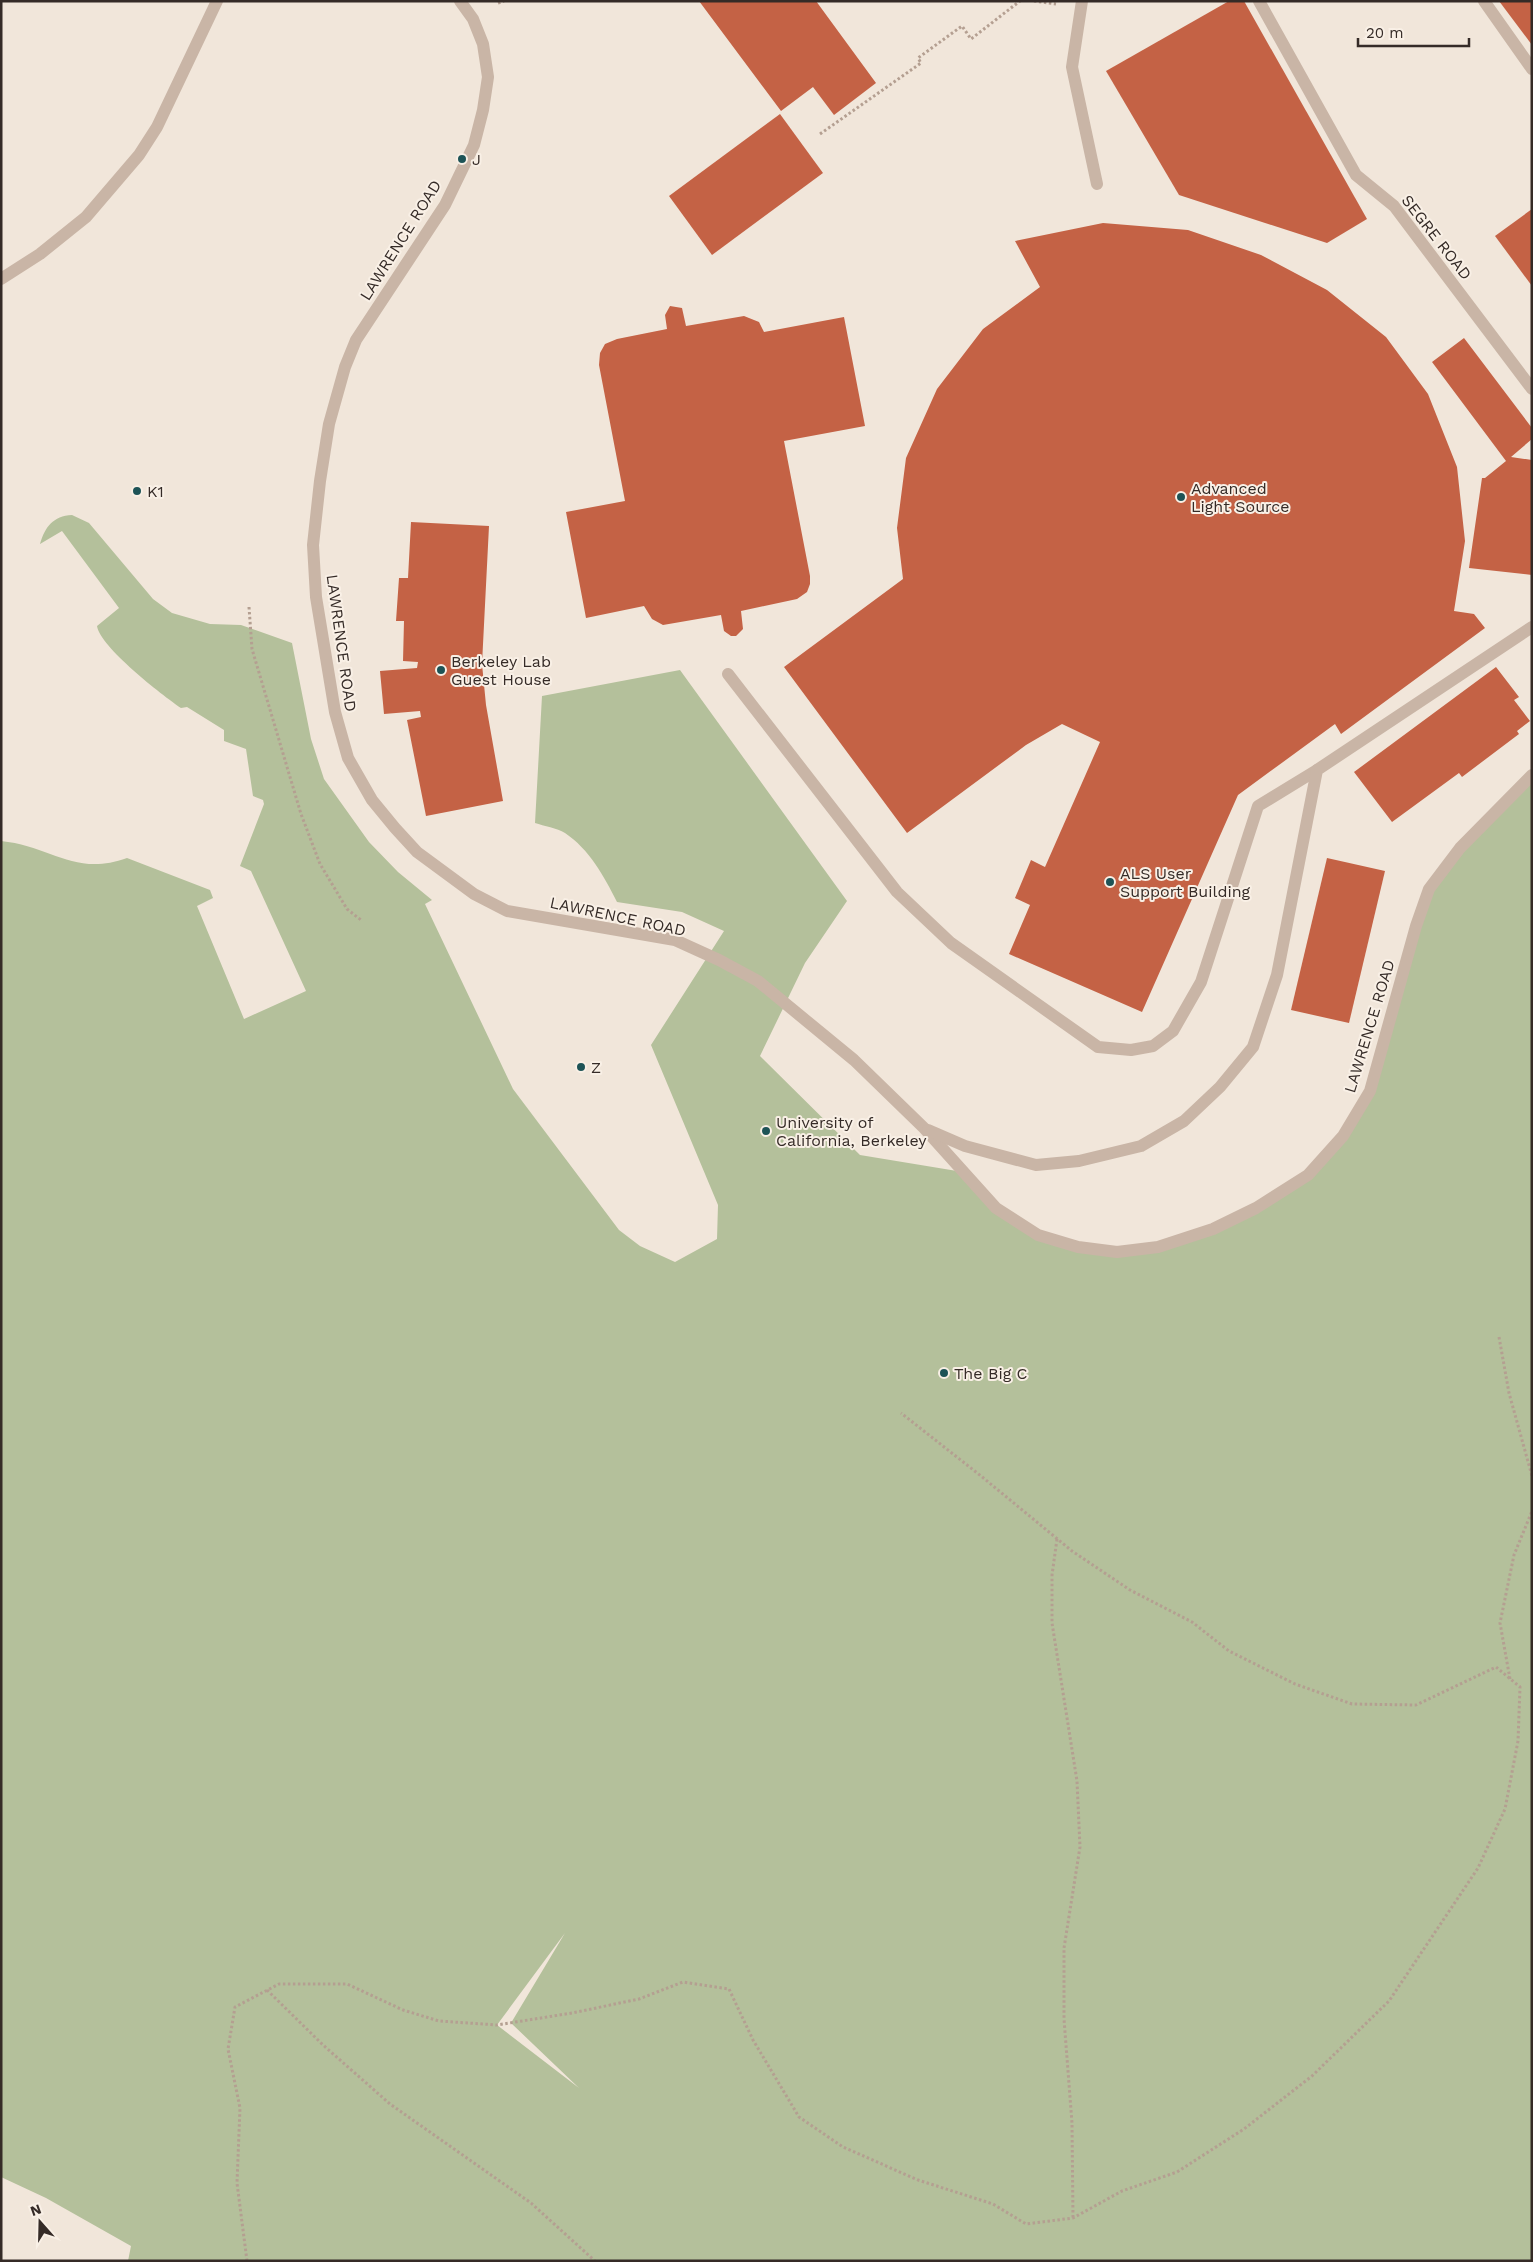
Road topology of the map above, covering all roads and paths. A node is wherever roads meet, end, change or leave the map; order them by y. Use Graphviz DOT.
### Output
graph roads {
  1 [pos="217,1"];
  2 [pos="460,1"];
  3 [pos="504,1"];
  4 [pos="1020,1"];
  5 [pos="1082,1"];
  6 [pos="1259,1"];
  7 [pos="1484,1"];
  8 [pos="498,4"];
  9 [pos="1532,69"];
  10 [pos="820,134"];
  11 [pos="1097,184"];
  12 [pos="1,280"];
  13 [pos="1532,389"];
  14 [pos="248,607"];
  15 [pos="1532,627"];
  16 [pos="728,674"];
  17 [pos="1317,770"];
  18 [pos="1532,775"];
  19 [pos="361,920"];
  20 [pos="924,1128"];
  21 [pos="1499,1337"];
  22 [pos="901,1414"];
  23 [pos="1532,1476"];
  24 [pos="1532,1511"];
  25 [pos="1058,1539"];
  26 [pos="1510,1680"];
  27 [pos="267,1990"];
  28 [pos="1073,2218"];
  29 [pos="247,2261"];
  30 [pos="595,2261"];
  1 -- 12 [label="lane"];
  2 -- 20 [label="lane, LAWRENCE ROAD"];
  3 -- 8 [label="path"];
  4 -- 10 [label="path"];
  5 -- 11 [label="lane"];
  6 -- 13 [label="lane, SEGRE ROAD"];
  7 -- 9 [label="lane"];
  14 -- 19 [label="path"];
  15 -- 17 [label="lane"];
  16 -- 17 [label="lane"];
  17 -- 20 [label="lane"];
  18 -- 20 [label="lane, LAWRENCE ROAD"];
  21 -- 23 [label="path"];
  22 -- 25 [label="path"];
  24 -- 26 [label="path"];
  25 -- 26 [label="path"];
  25 -- 28 [label="path"];
  26 -- 28 [label="path"];
  27 -- 28 [label="path"];
  27 -- 29 [label="path"];
  27 -- 30 [label="path"];
}
